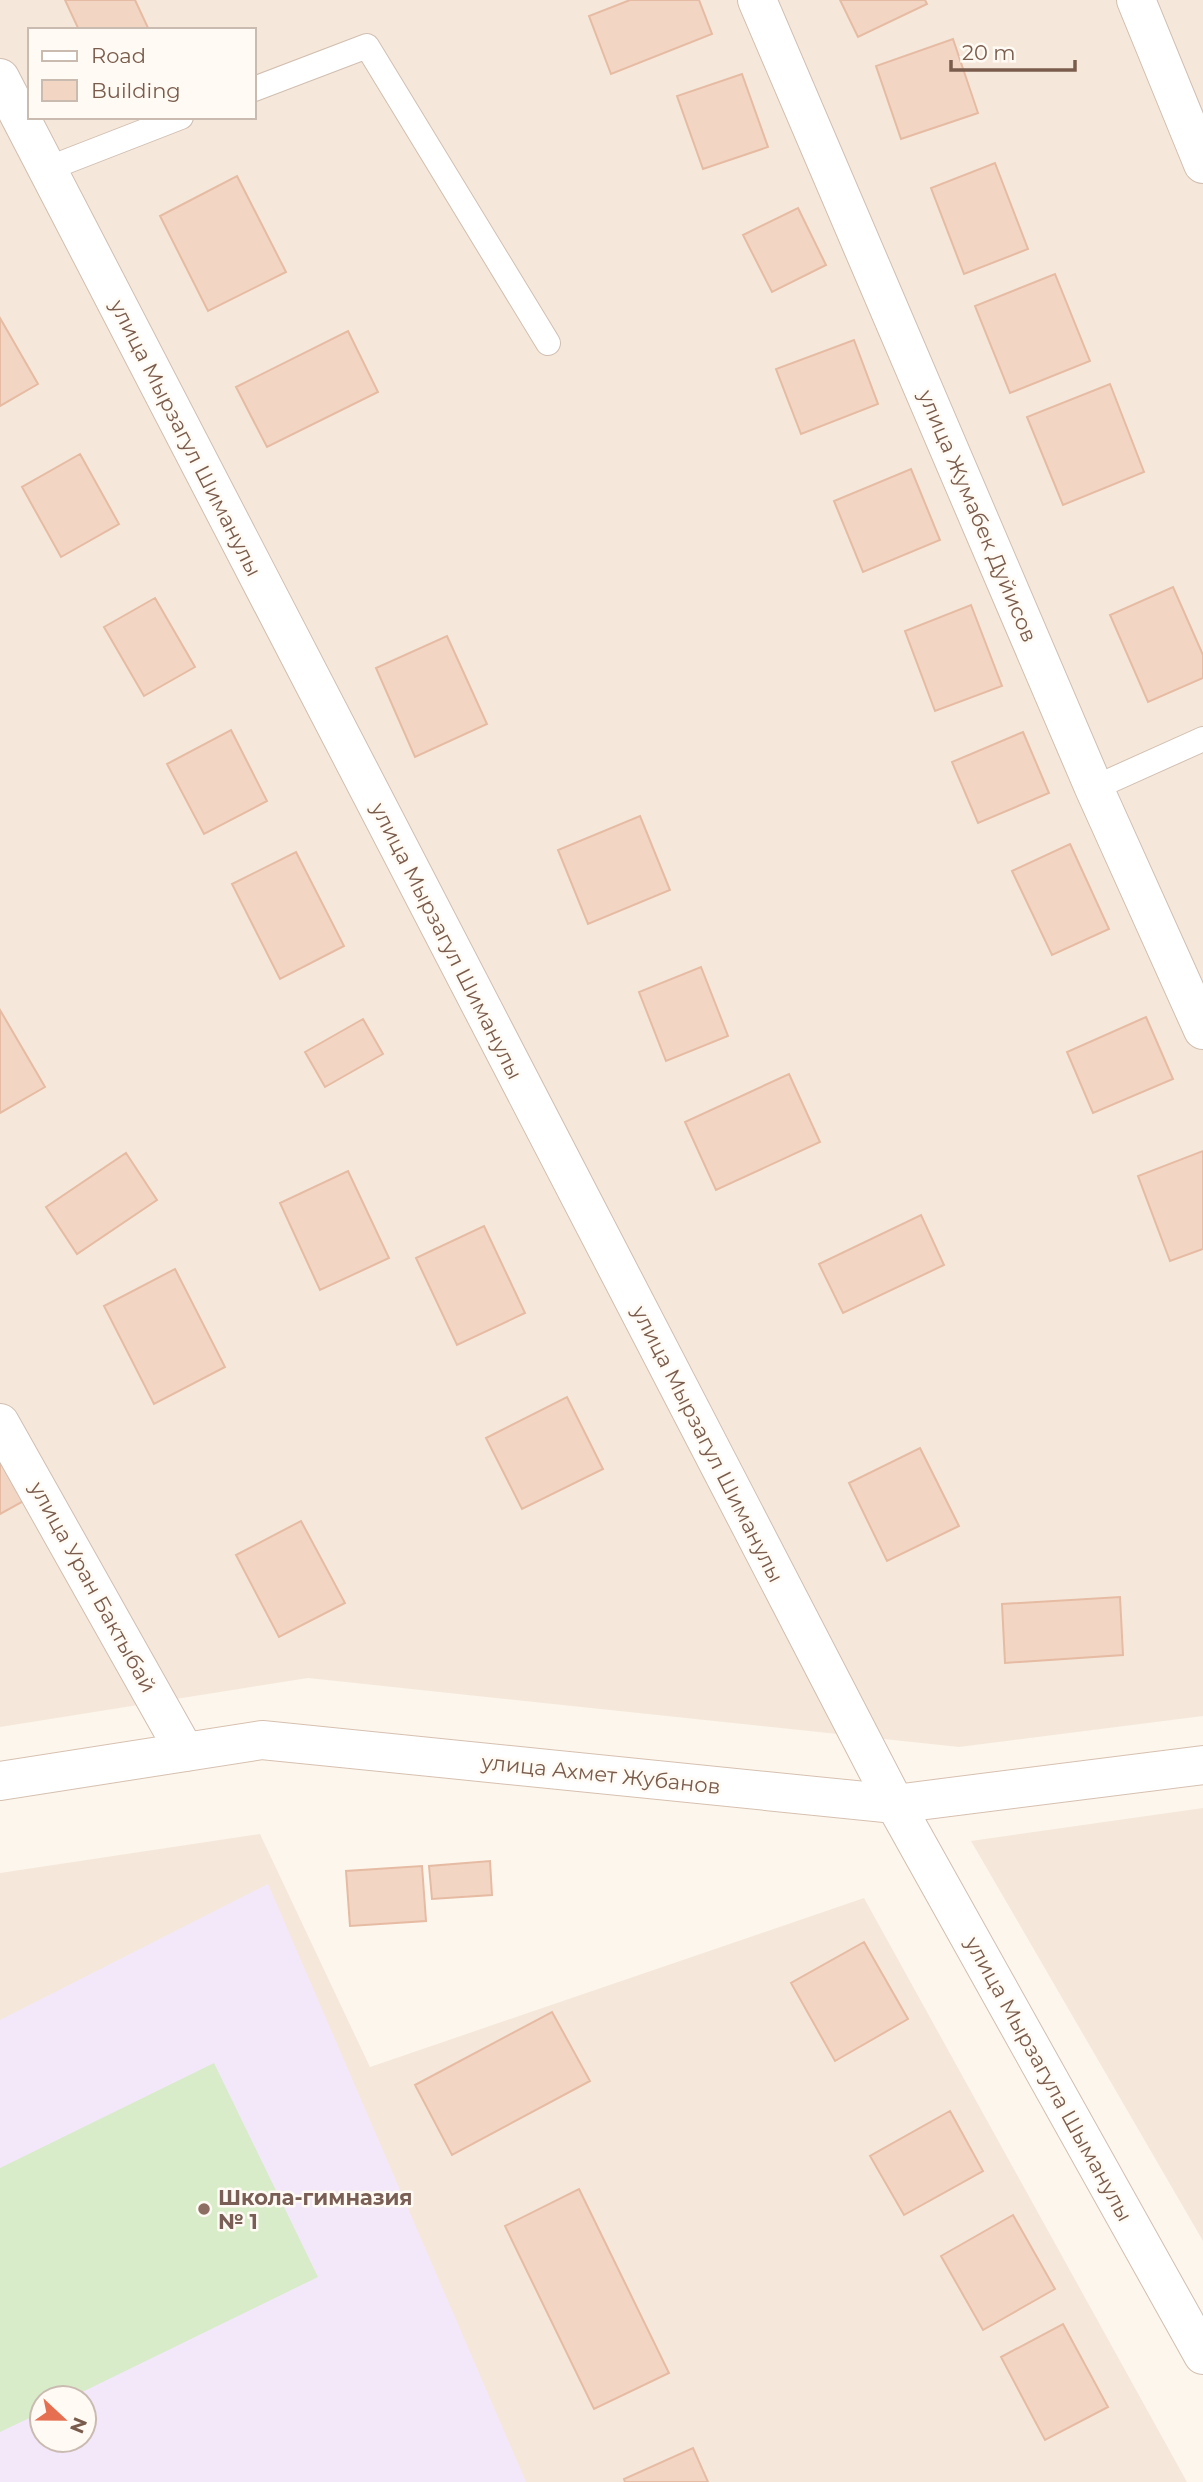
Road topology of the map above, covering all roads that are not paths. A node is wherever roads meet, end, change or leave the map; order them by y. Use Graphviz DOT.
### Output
graph roads {
  1 [pos="757,0"];
  2 [pos="1136,0"];
  3 [pos="0,78"];
  4 [pos="256,88"];
  5 [pos="176,119"];
  6 [pos="1203,164"];
  7 [pos="47,169"];
  8 [pos="548,343"];
  9 [pos="1203,739"];
  10 [pos="1094,788"];
  11 [pos="1203,1030"];
  12 [pos="0,1423"];
  13 [pos="185,1752"];
  14 [pos="1203,1765"];
  15 [pos="0,1782"];
  16 [pos="895,1804"];
  17 [pos="1203,2355"];
  1 -- 10 [label="street, улица Жумабек Дуйисов"];
  2 -- 6 [label="street"];
  3 -- 7 [label="street, улица Мырзагул Шиманулы"];
  4 -- 8 [label="lane"];
  5 -- 7 [label="lane"];
  7 -- 16 [label="street, улица Мырзагул Шиманулы"];
  9 -- 10 [label="lane"];
  10 -- 11 [label="street, улица Жумабек Дуйисов"];
  12 -- 13 [label="street, улица Уран Бактыбай"];
  13 -- 15 [label="street, улица Ахмет Жубанов"];
  13 -- 16 [label="street, улица Ахмет Жубанов"];
  14 -- 16 [label="street, улица Ахмет Жубанов"];
  16 -- 17 [label="street, улица Мырзагула Шыманулы"];
}
